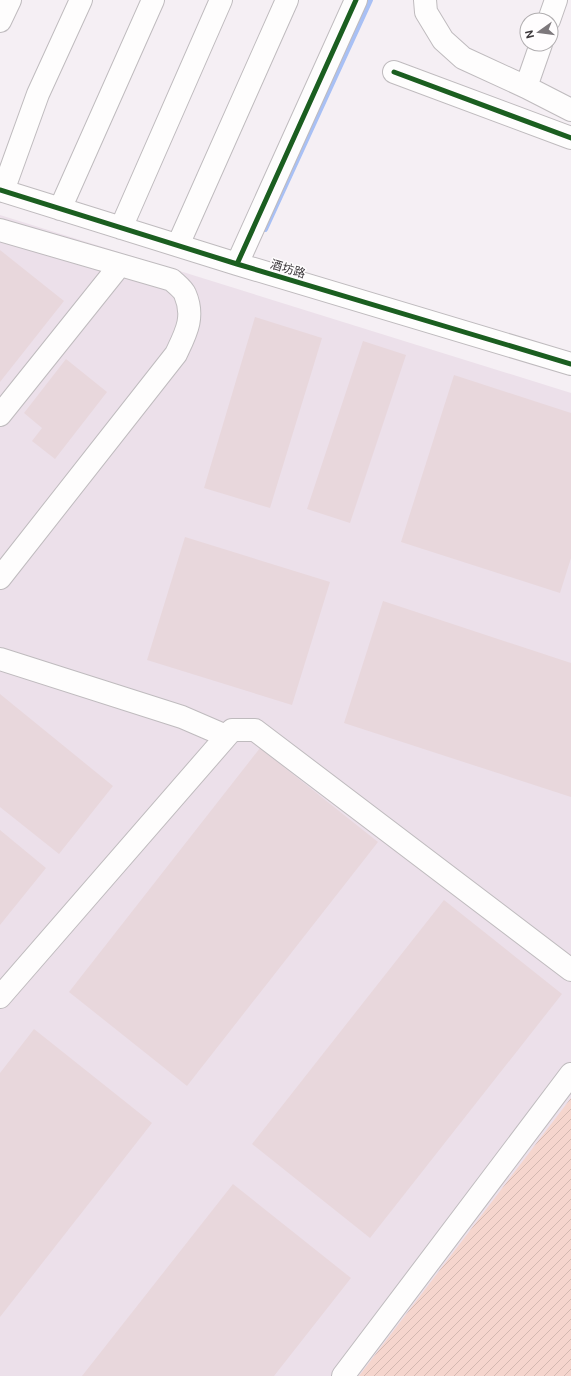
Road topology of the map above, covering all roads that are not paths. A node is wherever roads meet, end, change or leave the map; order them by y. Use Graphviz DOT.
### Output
graph roads {
  1 [pos="10,0"];
  2 [pos="80,0"];
  3 [pos="153,0"];
  4 [pos="221,0"];
  5 [pos="287,0"];
  6 [pos="356,0"];
  7 [pos="425,0"];
  8 [pos="556,0"];
  9 [pos="552,12"];
  10 [pos="0,21"];
  11 [pos="538,52"];
  12 [pos="394,72"];
  13 [pos="526,87"];
  14 [pos="571,110"];
  15 [pos="571,138"];
  16 [pos="2,191"];
  17 [pos="60,209"];
  18 [pos="121,228"];
  19 [pos="0,230"];
  20 [pos="178,245"];
  21 [pos="238,264"];
  22 [pos="120,265"];
  23 [pos="571,364"];
  24 [pos="0,415"];
  25 [pos="0,578"];
  26 [pos="0,659"];
  27 [pos="226,736"];
  28 [pos="571,970"];
  29 [pos="2,991"];
  30 [pos="571,1074"];
  31 [pos="343,1376"];
  1 -- 10 [label="street"];
  2 -- 16 [label="street"];
  3 -- 17 [label="street"];
  4 -- 18 [label="street"];
  5 -- 20 [label="street"];
  6 -- 21 [label="street"];
  7 -- 13 [label="street"];
  8 -- 9 [label="street"];
  11 -- 13 [label="street"];
  12 -- 15 [label="street"];
  13 -- 14 [label="street"];
  16 -- 17 [label="street, 酒坊路"];
  17 -- 18 [label="street, 酒坊路"];
  18 -- 20 [label="street, 酒坊路"];
  19 -- 22 [label="street"];
  20 -- 21 [label="street, 酒坊路"];
  21 -- 23 [label="street, 酒坊路"];
  22 -- 24 [label="street"];
  22 -- 25 [label="street"];
  26 -- 27 [label="street"];
  27 -- 28 [label="street"];
  27 -- 29 [label="street"];
  30 -- 31 [label="street"];
}
